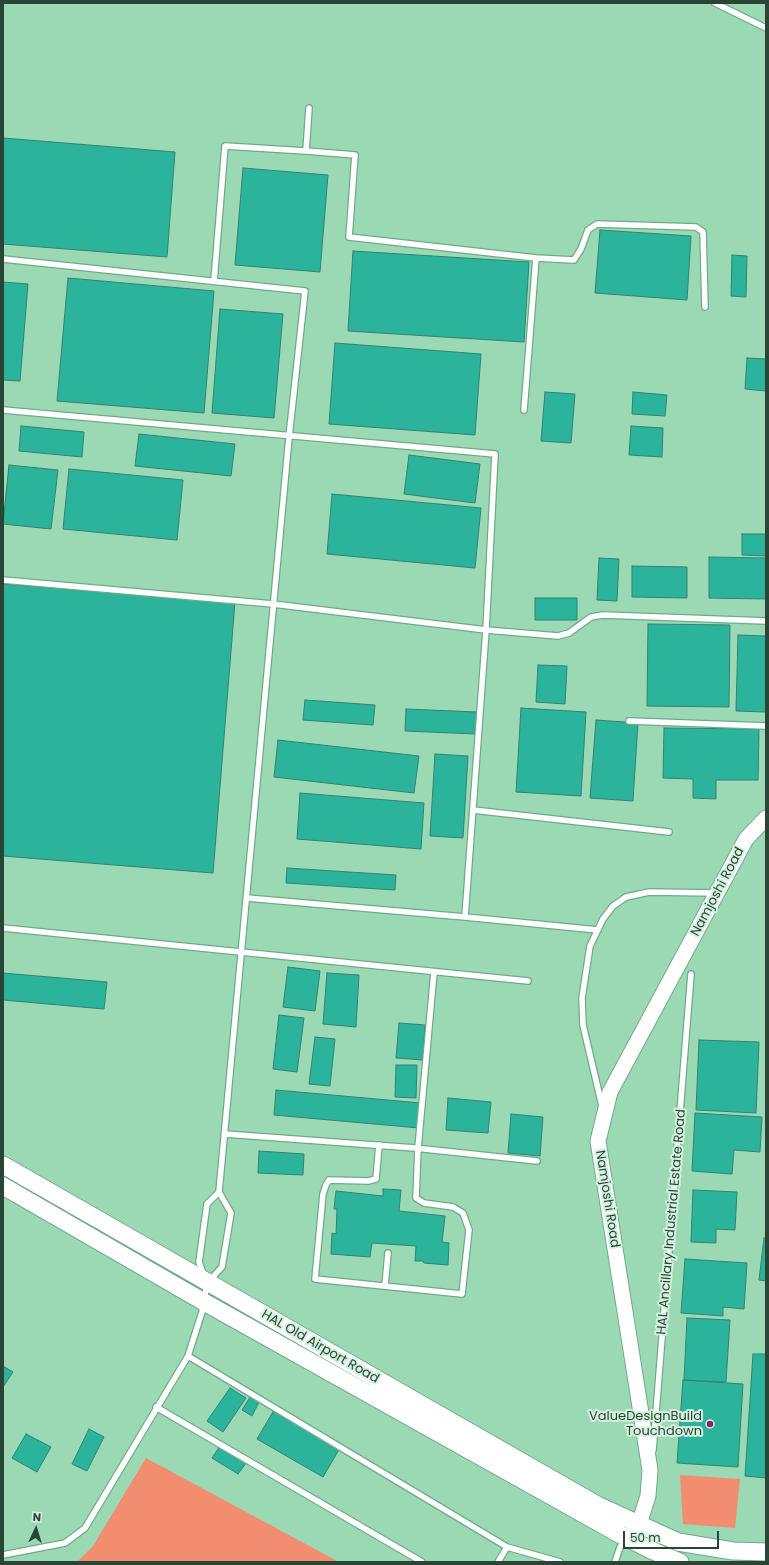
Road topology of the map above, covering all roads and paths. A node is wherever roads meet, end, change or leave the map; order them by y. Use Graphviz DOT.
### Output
graph roads {
  1 [pos="715,3"];
  2 [pos="766,28"];
  3 [pos="309,108"];
  4 [pos="306,151"];
  5 [pos="536,258"];
  6 [pos="3,259"];
  7 [pos="214,281"];
  8 [pos="705,307"];
  9 [pos="3,410"];
  10 [pos="524,410"];
  11 [pos="289,437"];
  12 [pos="3,580"];
  13 [pos="273,604"];
  14 [pos="766,620"];
  15 [pos="486,630"];
  16 [pos="629,721"];
  17 [pos="766,726"];
  18 [pos="473,810"];
  19 [pos="766,818"];
  20 [pos="669,832"];
  21 [pos="718,893"];
  22 [pos="247,898"];
  23 [pos="465,917"];
  24 [pos="3,928"];
  25 [pos="598,930"];
  26 [pos="242,952"];
  27 [pos="434,972"];
  28 [pos="691,974"];
  29 [pos="528,981"];
  30 [pos="604,1114"];
  31 [pos="225,1134"];
  32 [pos="379,1145"];
  33 [pos="418,1148"];
  34 [pos="537,1161"];
  35 [pos="3,1164"];
  36 [pos="3,1186"];
  37 [pos="219,1192"];
  38 [pos="388,1253"];
  39 [pos="207,1282"];
  40 [pos="385,1286"];
  41 [pos="204,1302"];
  42 [pos="188,1356"];
  43 [pos="156,1407"];
  44 [pos="650,1470"];
  45 [pos="639,1524"];
  46 [pos="628,1538"];
  47 [pos="507,1547"];
  48 [pos="766,1552"];
  49 [pos="3,1555"];
  50 [pos="422,1562"];
  51 [pos="498,1562"];
  52 [pos="560,1562"];
  53 [pos="614,1562"];
  54 [pos="680,1562"];
  1 -- 2 [label="lane"];
  3 -- 4 [label="lane"];
  4 -- 5 [label="lane"];
  4 -- 7 [label="lane"];
  5 -- 8 [label="lane"];
  5 -- 10 [label="lane"];
  6 -- 7 [label="lane"];
  7 -- 11 [label="lane"];
  9 -- 11 [label="lane"];
  11 -- 13 [label="lane"];
  11 -- 15 [label="lane"];
  12 -- 13 [label="lane"];
  13 -- 15 [label="lane"];
  13 -- 22 [label="lane"];
  14 -- 15 [label="lane"];
  15 -- 18 [label="lane"];
  16 -- 17 [label="lane"];
  18 -- 20 [label="lane"];
  18 -- 23 [label="lane"];
  19 -- 21 [label="main road, Namjoshi Road"];
  21 -- 25 [label="lane"];
  21 -- 30 [label="main road, Namjoshi Road"];
  22 -- 23 [label="lane"];
  22 -- 26 [label="lane"];
  23 -- 25 [label="lane"];
  24 -- 26 [label="lane"];
  25 -- 30 [label="lane"];
  26 -- 27 [label="lane"];
  26 -- 31 [label="lane"];
  27 -- 29 [label="lane"];
  27 -- 33 [label="lane"];
  28 -- 44 [label="lane, HAL Ancillary Industrial Estate Road"];
  30 -- 44 [label="main road, Namjoshi Road"];
  31 -- 32 [label="lane"];
  31 -- 37 [label="lane"];
  32 -- 33 [label="lane"];
  32 -- 40 [label="lane"];
  33 -- 34 [label="lane"];
  33 -- 40 [label="lane"];
  35 -- 39 [label="main road, HAL Old Airport Road"];
  36 -- 41 [label="main road, HAL Old Airport Road"];
  37 -- 39 [label="lane"];
  37 -- 39 [label="lane"];
  38 -- 40 [label="lane"];
  39 -- 41 [label="lane"];
  39 -- 45 [label="main road, HAL Old Airport Road"];
  41 -- 42 [label="lane"];
  41 -- 46 [label="main road, HAL Old Airport Road"];
  42 -- 43 [label="lane"];
  42 -- 47 [label="lane"];
  43 -- 49 [label="lane"];
  43 -- 50 [label="lane"];
  44 -- 45 [label="main road, Namjoshi Road"];
  45 -- 46 [label="main road"];
  45 -- 48 [label="main road, HAL Old Airport Road"];
  46 -- 53 [label="lane"];
  46 -- 54 [label="main road, HAL Old Airport Road"];
  47 -- 51 [label="lane"];
  47 -- 52 [label="lane"];
}
